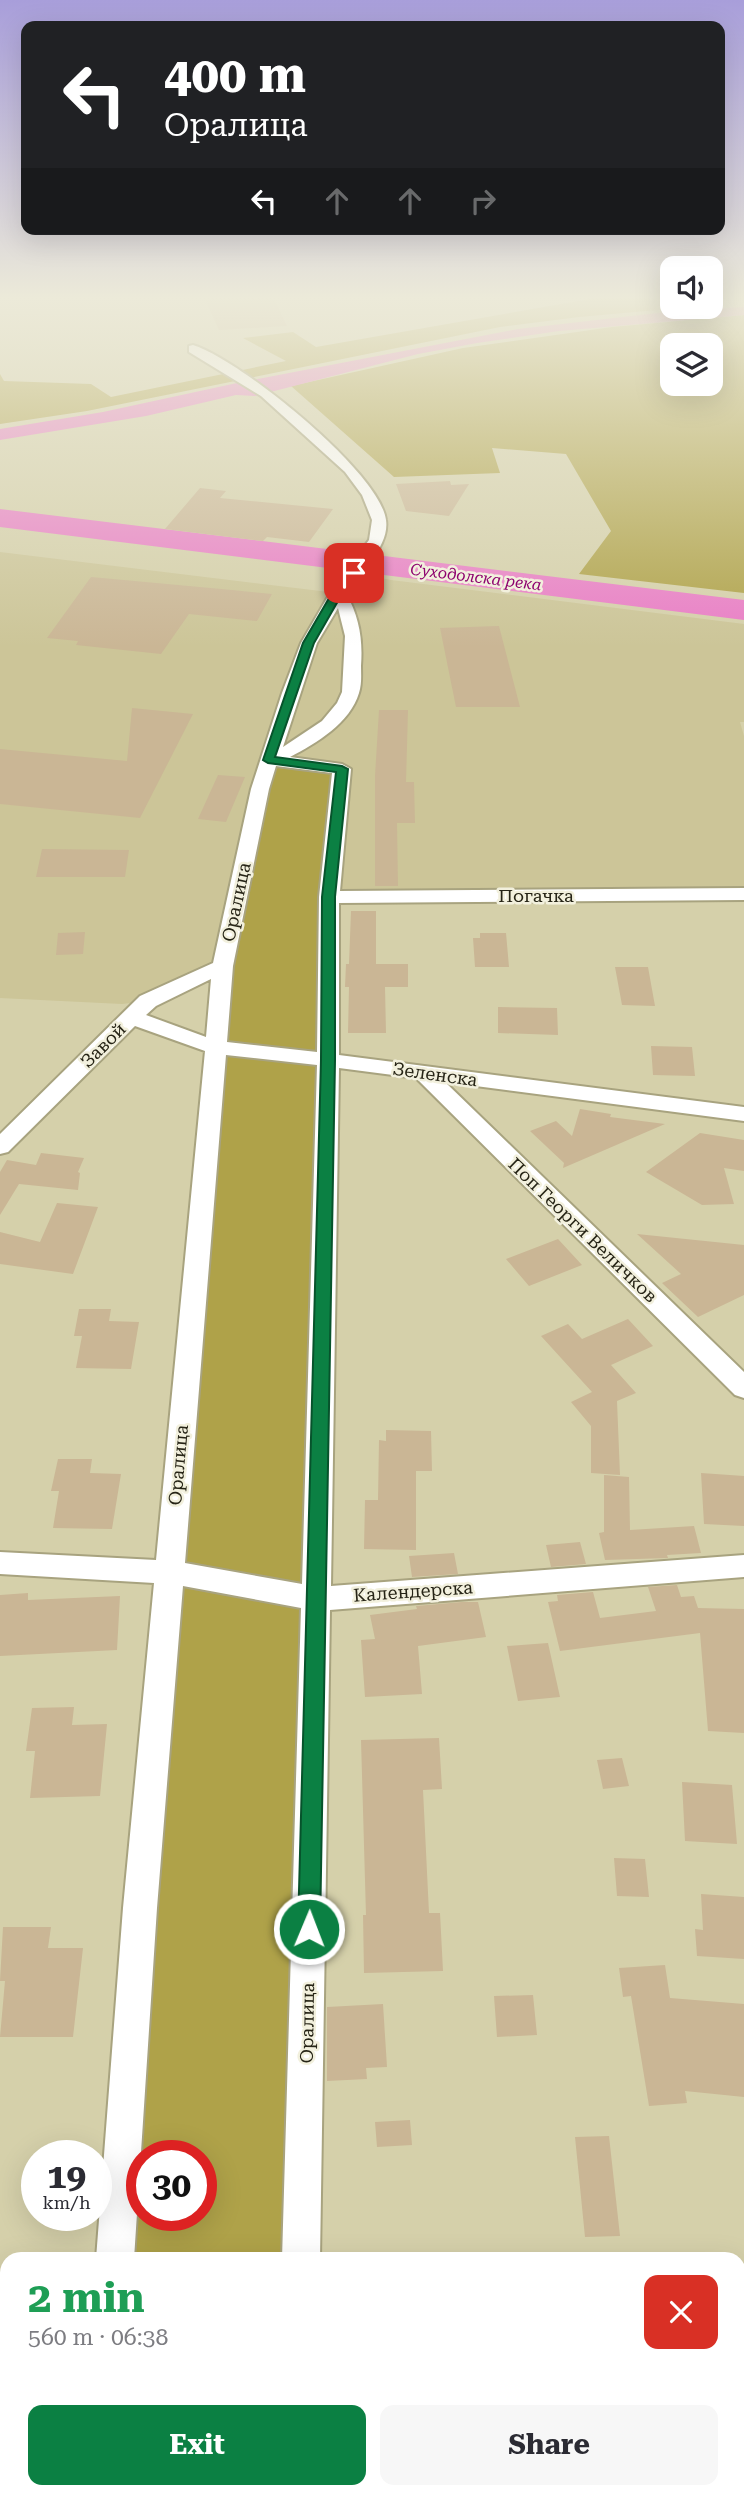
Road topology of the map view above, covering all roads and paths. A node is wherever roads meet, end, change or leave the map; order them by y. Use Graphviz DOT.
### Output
graph roads {
  1 [pos="289,414"];
  2 [pos="338,593"];
  3 [pos="268,760"];
  4 [pos="744,894"];
  5 [pos="329,897"];
  6 [pos="223,966"];
  7 [pos="131,1017"];
  8 [pos="214,1047"];
  9 [pos="328,1060"];
  10 [pos="422,1072"];
  11 [pos="744,1114"];
  12 [pos="0,1147"];
  13 [pos="744,1388"];
  14 [pos="0,1563"];
  15 [pos="744,1566"];
  16 [pos="169,1572"];
  17 [pos="317,1599"];
  18 [pos="115,2252"];
  19 [pos="301,2252"];
  1 -- 2 [label="street, Оралица"];
  2 -- 3 [label="street, Оралица"];
  2 -- 3 [label="street"];
  3 -- 5 [label="street, Оралица"];
  3 -- 6 [label="street, Оралица"];
  4 -- 5 [label="street, Погачка"];
  5 -- 9 [label="street, Оралица"];
  6 -- 7 [label="street, Завой"];
  6 -- 8 [label="street, Оралица"];
  7 -- 8 [label="street, Зеленска"];
  7 -- 12 [label="street, Завой"];
  8 -- 9 [label="street, Зеленска"];
  8 -- 16 [label="street, Оралица"];
  9 -- 10 [label="street, Зеленска"];
  9 -- 17 [label="street, Оралица"];
  10 -- 11 [label="street, Зеленска"];
  10 -- 13 [label="street, Поп Георги Величков"];
  14 -- 16 [label="street, Календерска"];
  15 -- 17 [label="street, Календерска"];
  16 -- 17 [label="street, Календерска"];
  16 -- 18 [label="street, Оралица"];
  17 -- 19 [label="street, Оралица"];
}
